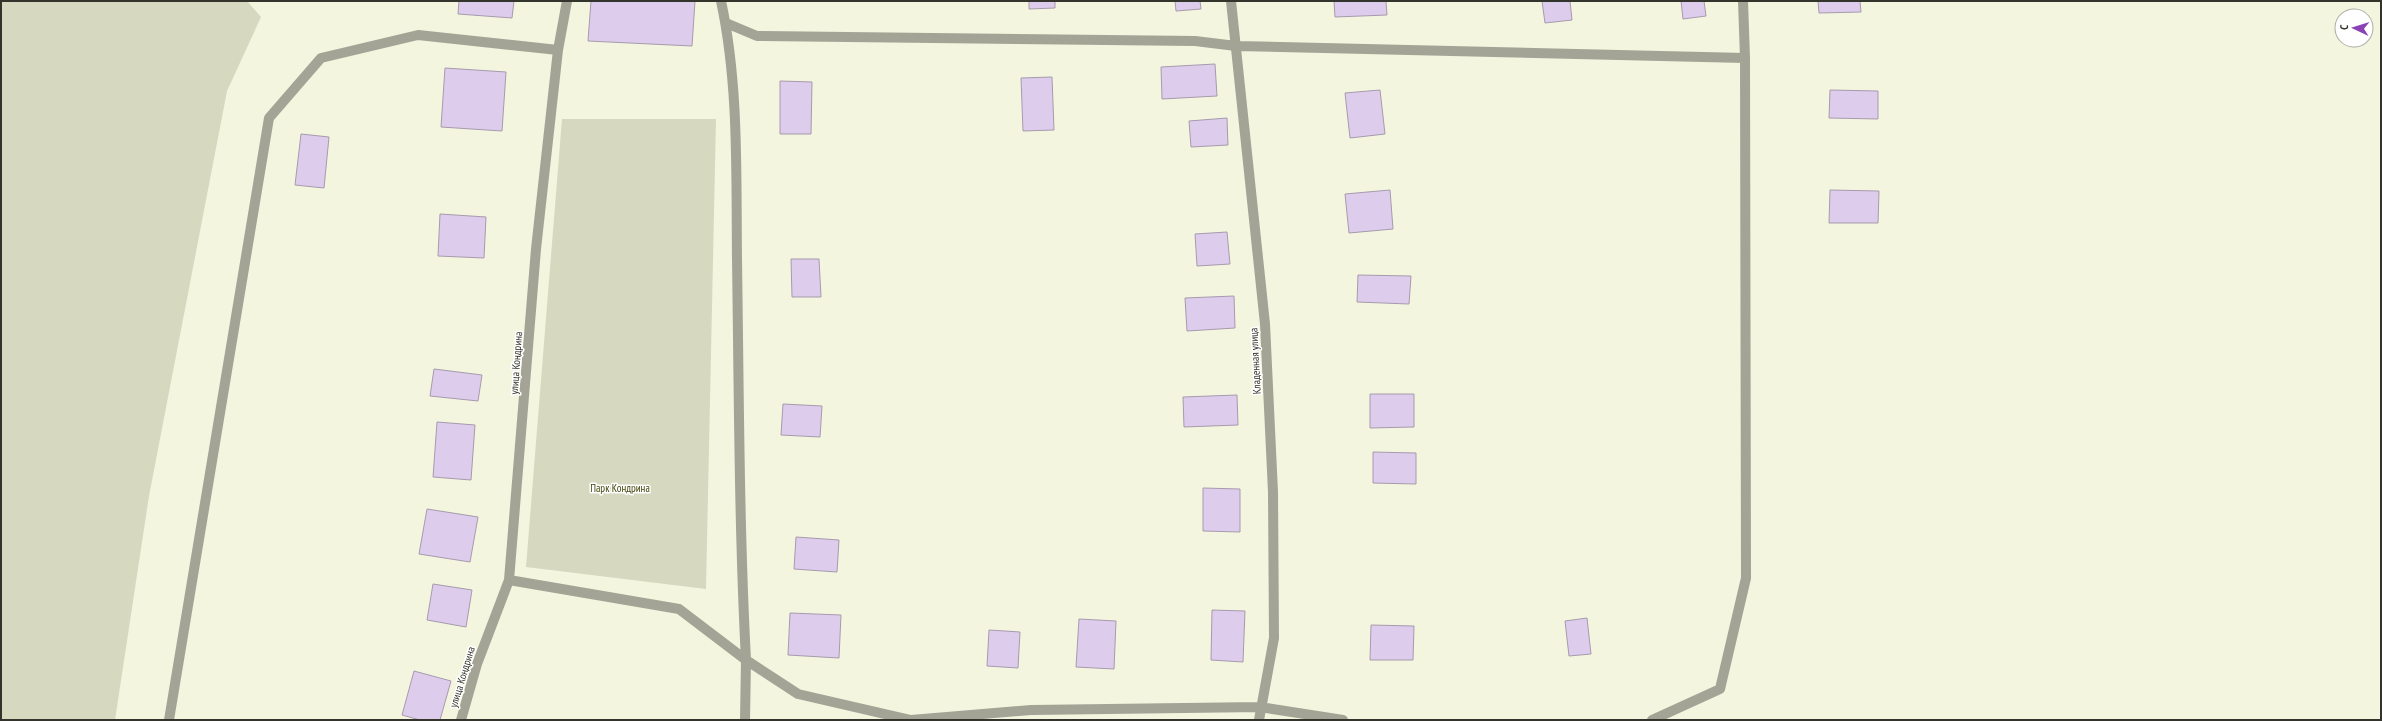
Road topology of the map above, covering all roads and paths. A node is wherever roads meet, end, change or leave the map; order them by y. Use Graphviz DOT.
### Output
graph roads {
  1 [pos="567,1"];
  2 [pos="721,1"];
  3 [pos="1231,1"];
  4 [pos="1743,1"];
  5 [pos="726,23"];
  6 [pos="1236,46"];
  7 [pos="558,50"];
  8 [pos="1745,58"];
  9 [pos="509,580"];
  10 [pos="746,660"];
  11 [pos="1260,707"];
  12 [pos="169,720"];
  13 [pos="461,720"];
  14 [pos="745,720"];
  15 [pos="1259,720"];
  16 [pos="1343,720"];
  17 [pos="1652,720"];
  1 -- 7 [label="street, улица Кондрина"];
  2 -- 5 [label="street"];
  3 -- 6 [label="street, Кладенная улица"];
  4 -- 8 [label="street"];
  5 -- 6 [label="street"];
  5 -- 10 [label="street"];
  6 -- 8 [label="street"];
  6 -- 11 [label="street, Кладенная улица"];
  7 -- 9 [label="street, улица Кондрина"];
  7 -- 12 [label="street"];
  8 -- 17 [label="street"];
  9 -- 10 [label="street"];
  9 -- 13 [label="street, улица Кондрина"];
  10 -- 11 [label="street"];
  10 -- 14 [label="street"];
  11 -- 15 [label="street, Кладенная улица"];
  11 -- 16 [label="street"];
}
